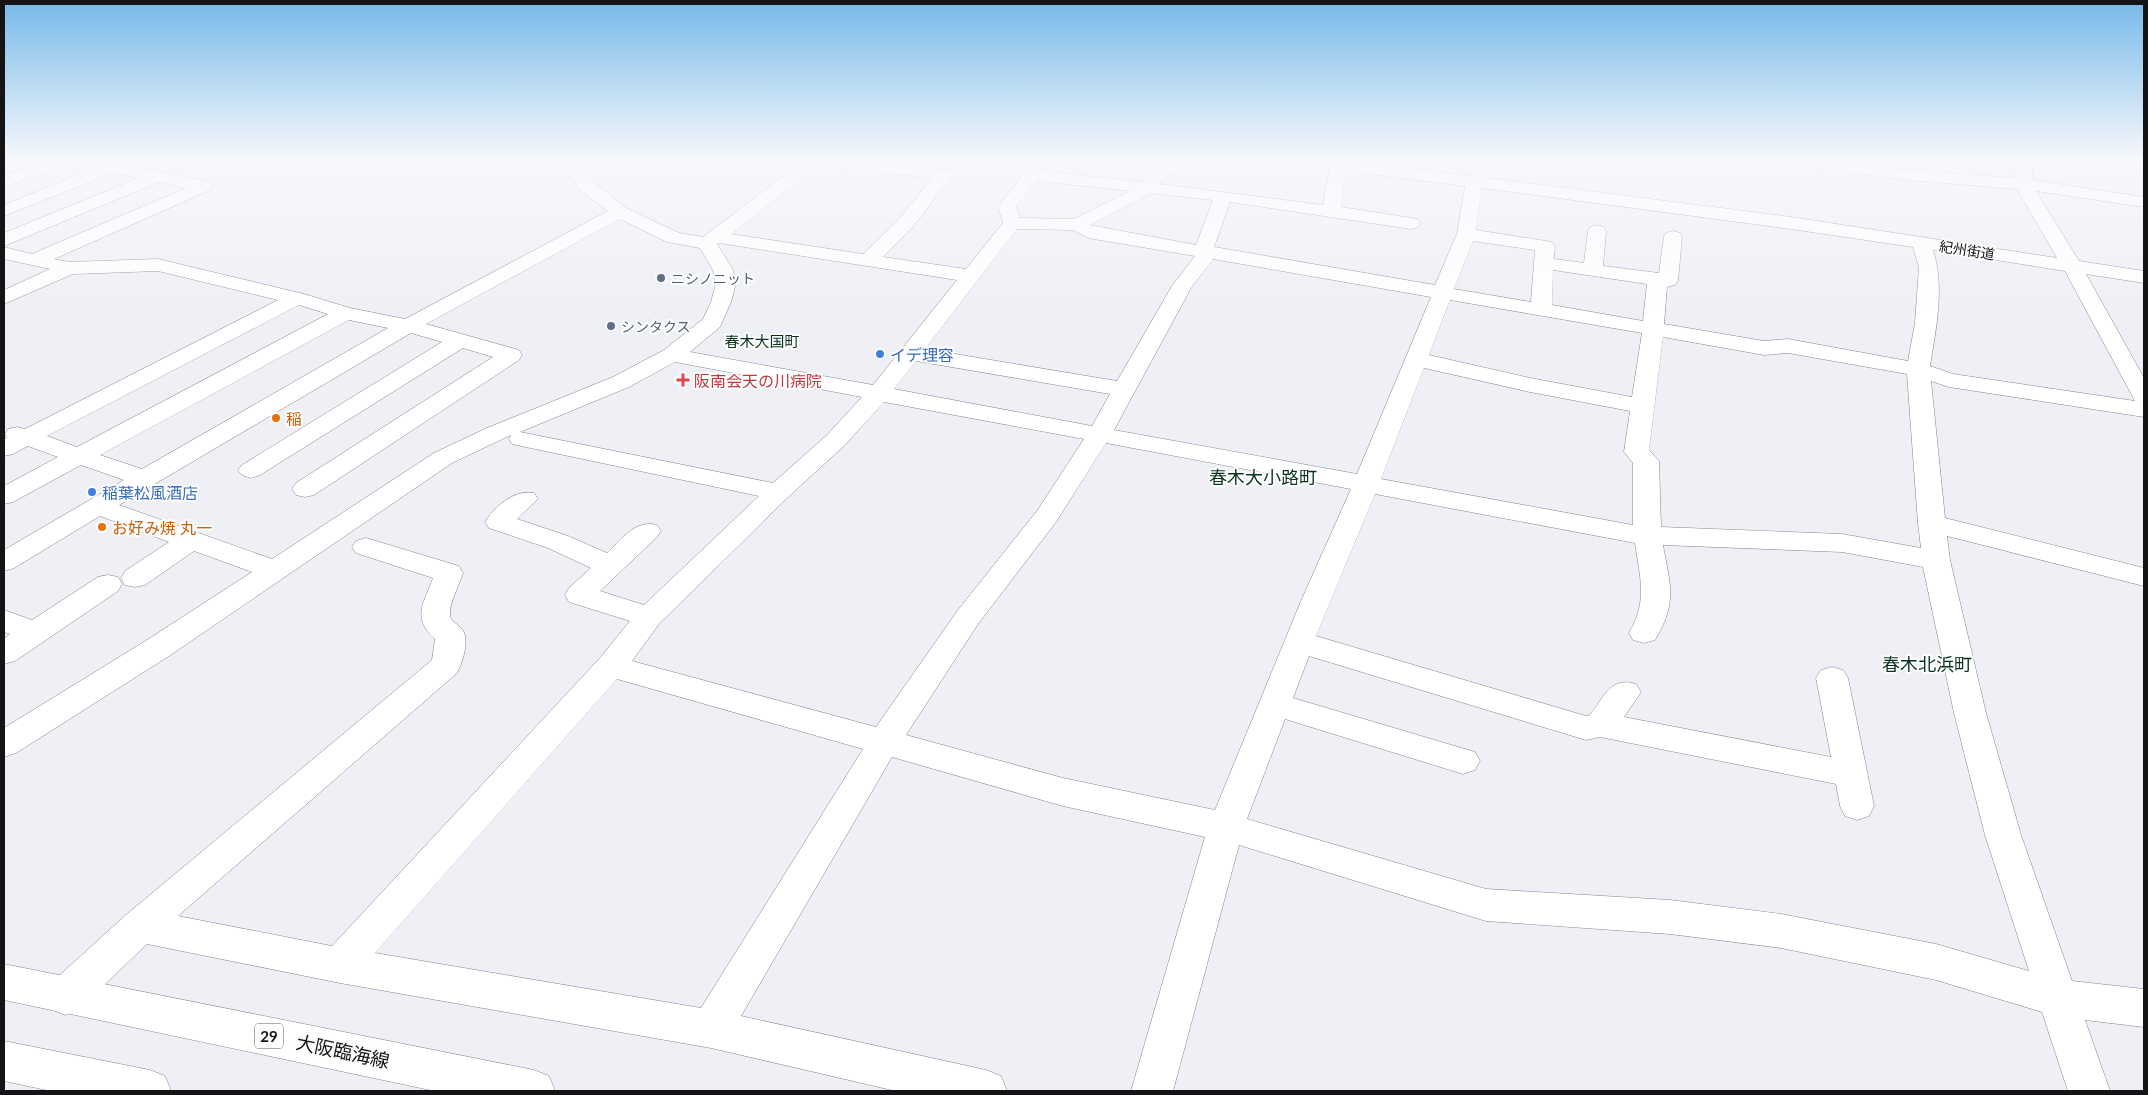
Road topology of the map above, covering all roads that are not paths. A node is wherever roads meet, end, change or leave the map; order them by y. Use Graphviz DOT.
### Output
graph roads {
  1 [pos="75,210"];
  2 [pos="149,210"];
  3 [pos="618,210"];
  4 [pos="750,210"];
  5 [pos="916,210"];
  6 [pos="1008,210"];
  7 [pos="1105,210"];
  8 [pos="1219,210"];
  9 [pos="1318,210"];
  10 [pos="1470,210"];
  11 [pos="1696,210"];
  12 [pos="2039,210"];
  13 [pos="620,212"];
  14 [pos="1331,212"];
  15 [pos="1012,223"];
  16 [pos="1410,223"];
  17 [pos="1077,225"];
  18 [pos="1598,231"];
  19 [pos="1466,234"];
  20 [pos="1673,237"];
  21 [pos="4,240"];
  22 [pos="711,240"];
  23 [pos="1921,243"];
  24 [pos="1206,252"];
  25 [pos="4,253"];
  26 [pos="34,260"];
  27 [pos="868,260"];
  28 [pos="1544,263"];
  29 [pos="2072,266"];
  30 [pos="69,268"];
  31 [pos="1593,270"];
  32 [pos="970,276"];
  33 [pos="2144,277"];
  34 [pos="1657,279"];
  35 [pos="1440,294"];
  36 [pos="4,298"];
  37 [pos="297,298"];
  38 [pos="1541,311"];
  39 [pos="346,313"];
  40 [pos="408,326"];
  41 [pos="1653,330"];
  42 [pos="460,340"];
  43 [pos="910,354"];
  44 [pos="672,355"];
  45 [pos="1415,359"];
  46 [pos="1918,369"];
  47 [pos="1122,390"];
  48 [pos="880,393"];
  49 [pos="2144,398"];
  50 [pos="1642,406"];
  51 [pos="2144,410"];
  52 [pos="15,434"];
  53 [pos="1099,434"];
  54 [pos="521,439"];
  55 [pos="4,449"];
  56 [pos="79,456"];
  57 [pos="251,470"];
  58 [pos="143,478"];
  59 [pos="1366,484"];
  60 [pos="305,488"];
  61 [pos="778,492"];
  62 [pos="4,496"];
  63 [pos="525,499"];
  64 [pos="97,506"];
  65 [pos="1931,523"];
  66 [pos="647,531"];
  67 [pos="1648,535"];
  68 [pos="192,540"];
  69 [pos="366,547"];
  70 [pos="1936,560"];
  71 [pos="4,562"];
  72 [pos="610,566"];
  73 [pos="274,570"];
  74 [pos="2144,577"];
  75 [pos="649,617"];
  76 [pos="4,620"];
  77 [pos="34,633"];
  78 [pos="1644,633"];
  79 [pos="1299,642"];
  80 [pos="4,653"];
  81 [pos="611,666"];
  82 [pos="1832,678"];
  83 [pos="1625,692"];
  84 [pos="1274,704"];
  85 [pos="1600,725"];
  86 [pos="884,742"];
  87 [pos="4,744"];
  88 [pos="1463,761"];
  89 [pos="1851,774"];
  90 [pos="1857,806"];
  91 [pos="1226,827"];
  92 [pos="140,926"];
  93 [pos="340,965"];
  94 [pos="4,982"];
  95 [pos="65,996"];
  96 [pos="2059,998"];
  97 [pos="2144,1008"];
  98 [pos="711,1029"];
  99 [pos="4,1061"];
  100 [pos="150,1091"];
  101 [pos="534,1091"];
  102 [pos="986,1091"];
  103 [pos="1152,1091"];
  104 [pos="2089,1091"];
  1 -- 21 [label="street"];
  2 -- 26 [label="street"];
  3 -- 13 [label="street"];
  4 -- 22 [label="street"];
  5 -- 27 [label="street"];
  6 -- 15 [label="street"];
  7 -- 17 [label="street"];
  8 -- 24 [label="street"];
  9 -- 14 [label="street"];
  10 -- 19 [label="street"];
  11 -- 23 [label="street, 紀州街道"];
  12 -- 29 [label="street"];
  13 -- 22 [label="street"];
  13 -- 40 [label="street"];
  14 -- 16 [label="street"];
  15 -- 17 [label="street"];
  15 -- 32 [label="street"];
  17 -- 24 [label="street"];
  18 -- 31 [label="street"];
  19 -- 28 [label="street"];
  19 -- 35 [label="street"];
  20 -- 34 [label="street"];
  22 -- 27 [label="street"];
  22 -- 44 [label="street"];
  23 -- 29 [label="street, 紀州街道"];
  23 -- 46 [label="street"];
  24 -- 35 [label="street"];
  24 -- 47 [label="street"];
  25 -- 26 [label="street"];
  26 -- 30 [label="street"];
  27 -- 32 [label="street"];
  28 -- 31 [label="street"];
  28 -- 38 [label="street"];
  29 -- 33 [label="street, 紀州街道"];
  29 -- 49 [label="street"];
  30 -- 36 [label="street"];
  30 -- 37 [label="street"];
  31 -- 34 [label="street"];
  32 -- 43 [label="street"];
  34 -- 41 [label="street"];
  35 -- 38 [label="street"];
  35 -- 45 [label="street"];
  37 -- 39 [label="street"];
  37 -- 52 [label="street"];
  38 -- 41 [label="street"];
  39 -- 40 [label="street"];
  39 -- 56 [label="street"];
  40 -- 42 [label="street"];
  40 -- 58 [label="street"];
  41 -- 46 [label="street"];
  41 -- 50 [label="street"];
  42 -- 57 [label="street"];
  42 -- 60 [label="street"];
  43 -- 47 [label="street"];
  43 -- 48 [label="street"];
  44 -- 48 [label="street"];
  44 -- 73 [label="street"];
  45 -- 50 [label="street"];
  45 -- 59 [label="street"];
  46 -- 51 [label="street"];
  46 -- 65 [label="street"];
  47 -- 53 [label="street"];
  48 -- 53 [label="street"];
  48 -- 61 [label="street"];
  50 -- 67 [label="street"];
  52 -- 55 [label="street"];
  52 -- 56 [label="street"];
  53 -- 59 [label="street"];
  53 -- 86 [label="street"];
  54 -- 61 [label="street"];
  56 -- 58 [label="street"];
  56 -- 62 [label="street"];
  58 -- 64 [label="street"];
  59 -- 67 [label="street"];
  59 -- 79 [label="street"];
  61 -- 75 [label="street"];
  63 -- 72 [label="street"];
  64 -- 68 [label="street"];
  64 -- 71 [label="street"];
  65 -- 70 [label="street"];
  65 -- 74 [label="street"];
  66 -- 72 [label="street"];
  67 -- 70 [label="street"];
  67 -- 78 [label="street"];
  68 -- 73 [label="street"];
  68 -- 77 [label="street"];
  69 -- 92 [label="street"];
  70 -- 96 [label="street"];
  72 -- 75 [label="street"];
  73 -- 87 [label="street"];
  75 -- 81 [label="street"];
  76 -- 77 [label="street"];
  77 -- 80 [label="street"];
  79 -- 84 [label="street"];
  79 -- 85 [label="street"];
  81 -- 86 [label="street"];
  81 -- 93 [label="street"];
  82 -- 89 [label="street"];
  83 -- 85 [label="street"];
  84 -- 88 [label="street"];
  84 -- 91 [label="street"];
  85 -- 89 [label="street"];
  86 -- 91 [label="street"];
  86 -- 98 [label="street"];
  89 -- 90 [label="street"];
  91 -- 96 [label="street"];
  91 -- 103 [label="street"];
  92 -- 93 [label="street"];
  92 -- 95 [label="street"];
  93 -- 98 [label="street"];
  94 -- 95 [label="street, 大阪臨海線 / 29"];
  95 -- 101 [label="street, 大阪臨海線 / 29"];
  96 -- 97 [label="street"];
  96 -- 104 [label="street"];
  98 -- 102 [label="street"];
  99 -- 100 [label="street"];
}
